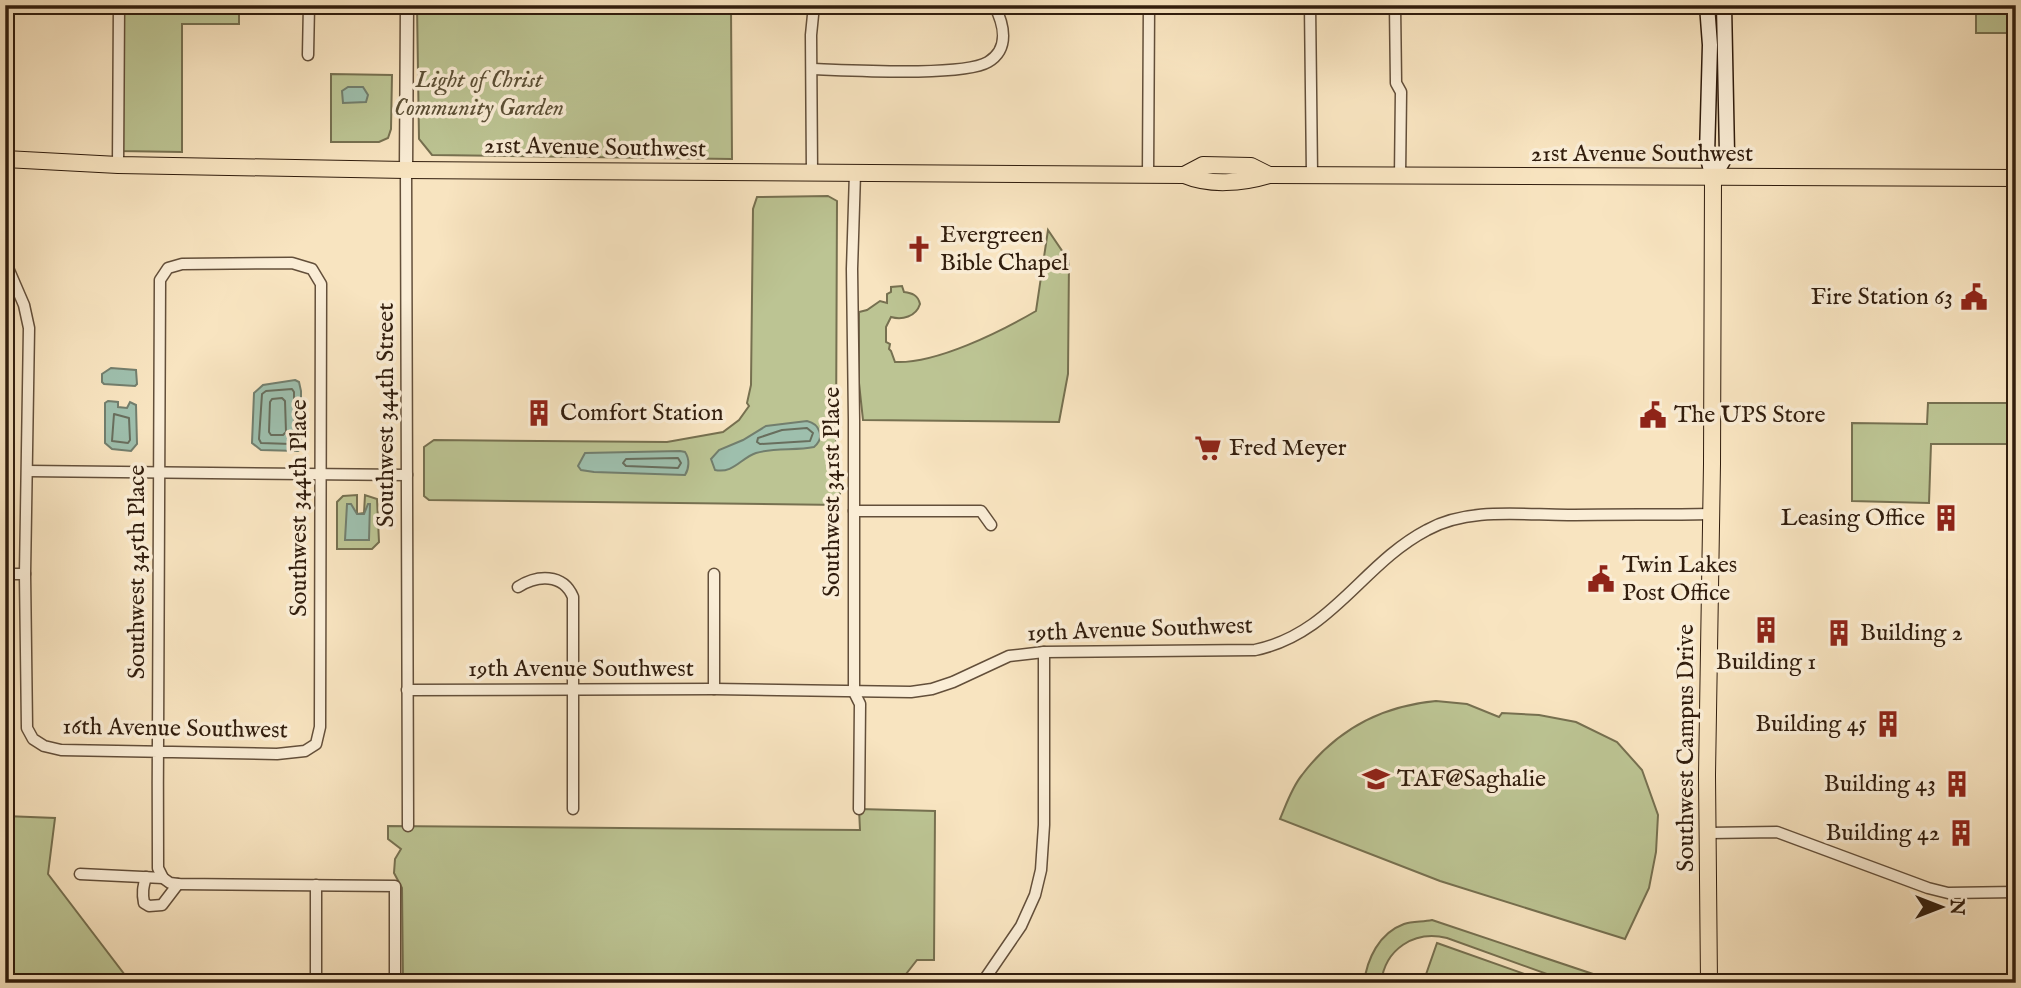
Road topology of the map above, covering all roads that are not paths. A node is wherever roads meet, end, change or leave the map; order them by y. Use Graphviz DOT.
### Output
graph roads {
  1 [pos="119,5"];
  2 [pos="309,5"];
  3 [pos="407,5"];
  4 [pos="814,5"];
  5 [pos="994,5"];
  6 [pos="1149,5"];
  7 [pos="1310,5"];
  8 [pos="1395,5"];
  9 [pos="1707,5"];
  10 [pos="1724,5"];
  11 [pos="309,55"];
  12 [pos="812,69"];
  13 [pos="5,159"];
  14 [pos="118,165"];
  15 [pos="406,170"];
  16 [pos="812,173"];
  17 [pos="855,173"];
  18 [pos="1148,175"];
  19 [pos="1312,175"];
  20 [pos="1400,176"];
  21 [pos="1713,178"];
  22 [pos="2016,178"];
  23 [pos="5,261"];
  24 [pos="168,268"];
  25 [pos="28,471"];
  26 [pos="158,472"];
  27 [pos="319,474"];
  28 [pos="407,475"];
  29 [pos="854,511"];
  30 [pos="1711,514"];
  31 [pos="991,525"];
  32 [pos="5,574"];
  33 [pos="25,574"];
  34 [pos="714,574"];
  35 [pos="518,587"];
  36 [pos="1044,652"];
  37 [pos="714,689"];
  38 [pos="407,690"];
  39 [pos="574,690"];
  40 [pos="854,692"];
  41 [pos="313,748"];
  42 [pos="158,753"];
  43 [pos="573,809"];
  44 [pos="859,809"];
  45 [pos="408,826"];
  46 [pos="1709,833"];
  47 [pos="79,874"];
  48 [pos="146,877"];
  49 [pos="163,878"];
  50 [pos="178,884"];
  51 [pos="316,885"];
  52 [pos="2016,892"];
  53 [pos="316,983"];
  54 [pos="395,983"];
  55 [pos="982,983"];
  56 [pos="1709,983"];
  1 -- 14 [label="street"];
  2 -- 11 [label="street"];
  3 -- 15 [label="street, Southwest 344th Street"];
  4 -- 12 [label="street"];
  5 -- 12 [label="street"];
  6 -- 18 [label="street"];
  7 -- 19 [label="street"];
  8 -- 20 [label="street"];
  9 -- 21 [label="main road"];
  10 -- 21 [label="main road"];
  12 -- 16 [label="street"];
  13 -- 14 [label="main road, 21st Avenue Southwest"];
  14 -- 15 [label="main road, 21st Avenue Southwest"];
  15 -- 16 [label="main road, 21st Avenue Southwest"];
  15 -- 28 [label="street, Southwest 344th Street"];
  16 -- 17 [label="main road, 21st Avenue Southwest"];
  17 -- 18 [label="main road, 21st Avenue Southwest"];
  17 -- 29 [label="street, Southwest 341st Place"];
  18 -- 19 [label="main road, 21st Avenue Southwest"];
  19 -- 20 [label="main road, 21st Avenue Southwest"];
  20 -- 21 [label="main road, 21st Avenue Southwest"];
  21 -- 22 [label="main road, 21st Avenue Southwest"];
  21 -- 30 [label="main road, Southwest Campus Drive"];
  23 -- 25 [label="street"];
  24 -- 26 [label="street, Southwest 345th Place"];
  24 -- 27 [label="street, Southwest 344th Place"];
  25 -- 26 [label="street"];
  25 -- 33 [label="street"];
  26 -- 27 [label="street"];
  26 -- 42 [label="street, Southwest 345th Place"];
  27 -- 28 [label="street"];
  27 -- 41 [label="street, Southwest 344th Place"];
  28 -- 38 [label="street, Southwest 344th Street"];
  29 -- 31 [label="street"];
  29 -- 40 [label="street, Southwest 341st Place"];
  30 -- 36 [label="street, 19th Avenue Southwest"];
  30 -- 46 [label="main road, Southwest Campus Drive"];
  32 -- 33 [label="street"];
  33 -- 42 [label="street, 16th Avenue Southwest"];
  34 -- 37 [label="street"];
  35 -- 39 [label="street"];
  36 -- 40 [label="street, 19th Avenue Southwest"];
  36 -- 55 [label="street"];
  37 -- 39 [label="street, 19th Avenue Southwest"];
  37 -- 40 [label="street, 19th Avenue Southwest"];
  38 -- 39 [label="street, 19th Avenue Southwest"];
  38 -- 45 [label="street, Southwest 344th Street"];
  39 -- 43 [label="street"];
  40 -- 44 [label="street, Southwest 341st Place"];
  41 -- 42 [label="street, 16th Avenue Southwest"];
  42 -- 49 [label="street, Southwest 345th Place"];
  46 -- 52 [label="street"];
  46 -- 56 [label="main road, Southwest Campus Drive"];
  47 -- 48 [label="street"];
  48 -- 49 [label="street"];
  48 -- 50 [label="street"];
  49 -- 50 [label="street"];
  50 -- 51 [label="street"];
  51 -- 53 [label="street"];
  51 -- 54 [label="street"];
}
